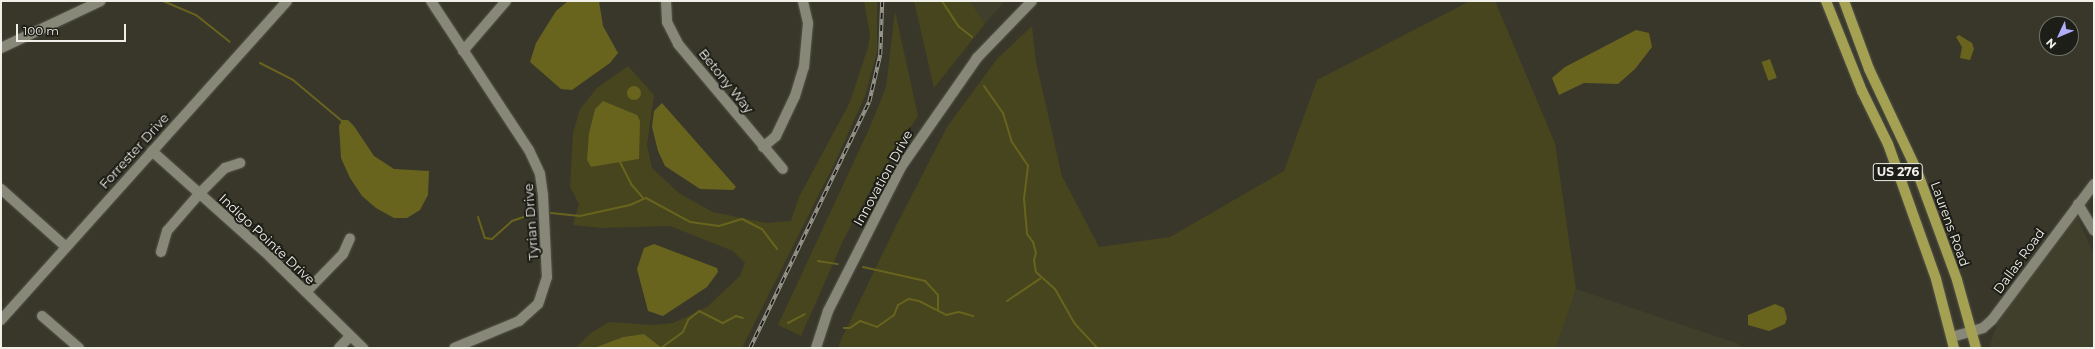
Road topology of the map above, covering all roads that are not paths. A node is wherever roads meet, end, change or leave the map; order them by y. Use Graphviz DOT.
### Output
graph roads {
  1 [pos="101,1"];
  2 [pos="287,1"];
  3 [pos="431,1"];
  4 [pos="506,1"];
  5 [pos="666,1"];
  6 [pos="803,1"];
  7 [pos="1032,1"];
  8 [pos="1826,1"];
  9 [pos="1844,1"];
  10 [pos="1,48"];
  11 [pos="463,50"];
  12 [pos="1877,85"];
  13 [pos="1862,90"];
  14 [pos="763,146"];
  15 [pos="152,151"];
  16 [pos="240,163"];
  17 [pos="783,170"];
  18 [pos="2094,184"];
  19 [pos="1,189"];
  20 [pos="199,194"];
  21 [pos="2078,204"];
  22 [pos="2094,232"];
  23 [pos="350,238"];
  24 [pos="65,246"];
  25 [pos="161,252"];
  26 [pos="306,292"];
  27 [pos="42,316"];
  28 [pos="1,320"];
  29 [pos="1971,332"];
  30 [pos="350,336"];
  31 [pos="1952,336"];
  32 [pos="79,348"];
  33 [pos="339,348"];
  34 [pos="363,348"];
  35 [pos="454,348"];
  36 [pos="816,348"];
  37 [pos="1954,348"];
  38 [pos="1976,348"];
  1 -- 10 [label="street"];
  2 -- 15 [label="street, Forrester Drive"];
  3 -- 11 [label="street, Tyrian Drive"];
  4 -- 11 [label="street"];
  5 -- 14 [label="street, Betony Way"];
  6 -- 14 [label="street"];
  7 -- 36 [label="street, Innovation Drive"];
  8 -- 13 [label="main road, US 276"];
  9 -- 12 [label="main road, Laurens Road / US 276"];
  11 -- 35 [label="street, Tyrian Drive"];
  12 -- 13 [label="main road"];
  12 -- 29 [label="main road, Laurens Road / US 276"];
  13 -- 31 [label="main road, US 276"];
  14 -- 17 [label="street, Betony Way"];
  15 -- 20 [label="street, Indigo Pointe Drive"];
  15 -- 24 [label="street, Forrester Drive"];
  16 -- 20 [label="street"];
  18 -- 21 [label="street, Dallas Road"];
  19 -- 24 [label="street"];
  20 -- 25 [label="street"];
  20 -- 26 [label="street, Indigo Pointe Drive"];
  21 -- 22 [label="street"];
  21 -- 29 [label="street, Dallas Road"];
  23 -- 26 [label="street"];
  24 -- 28 [label="street, Forrester Drive"];
  26 -- 30 [label="street, Indigo Pointe Drive"];
  27 -- 32 [label="street"];
  29 -- 31 [label="street, Dallas Road"];
  29 -- 38 [label="main road, Laurens Road / US 276"];
  30 -- 33 [label="street"];
  30 -- 34 [label="street, Indigo Pointe Drive"];
  31 -- 37 [label="main road, US 276"];
}
